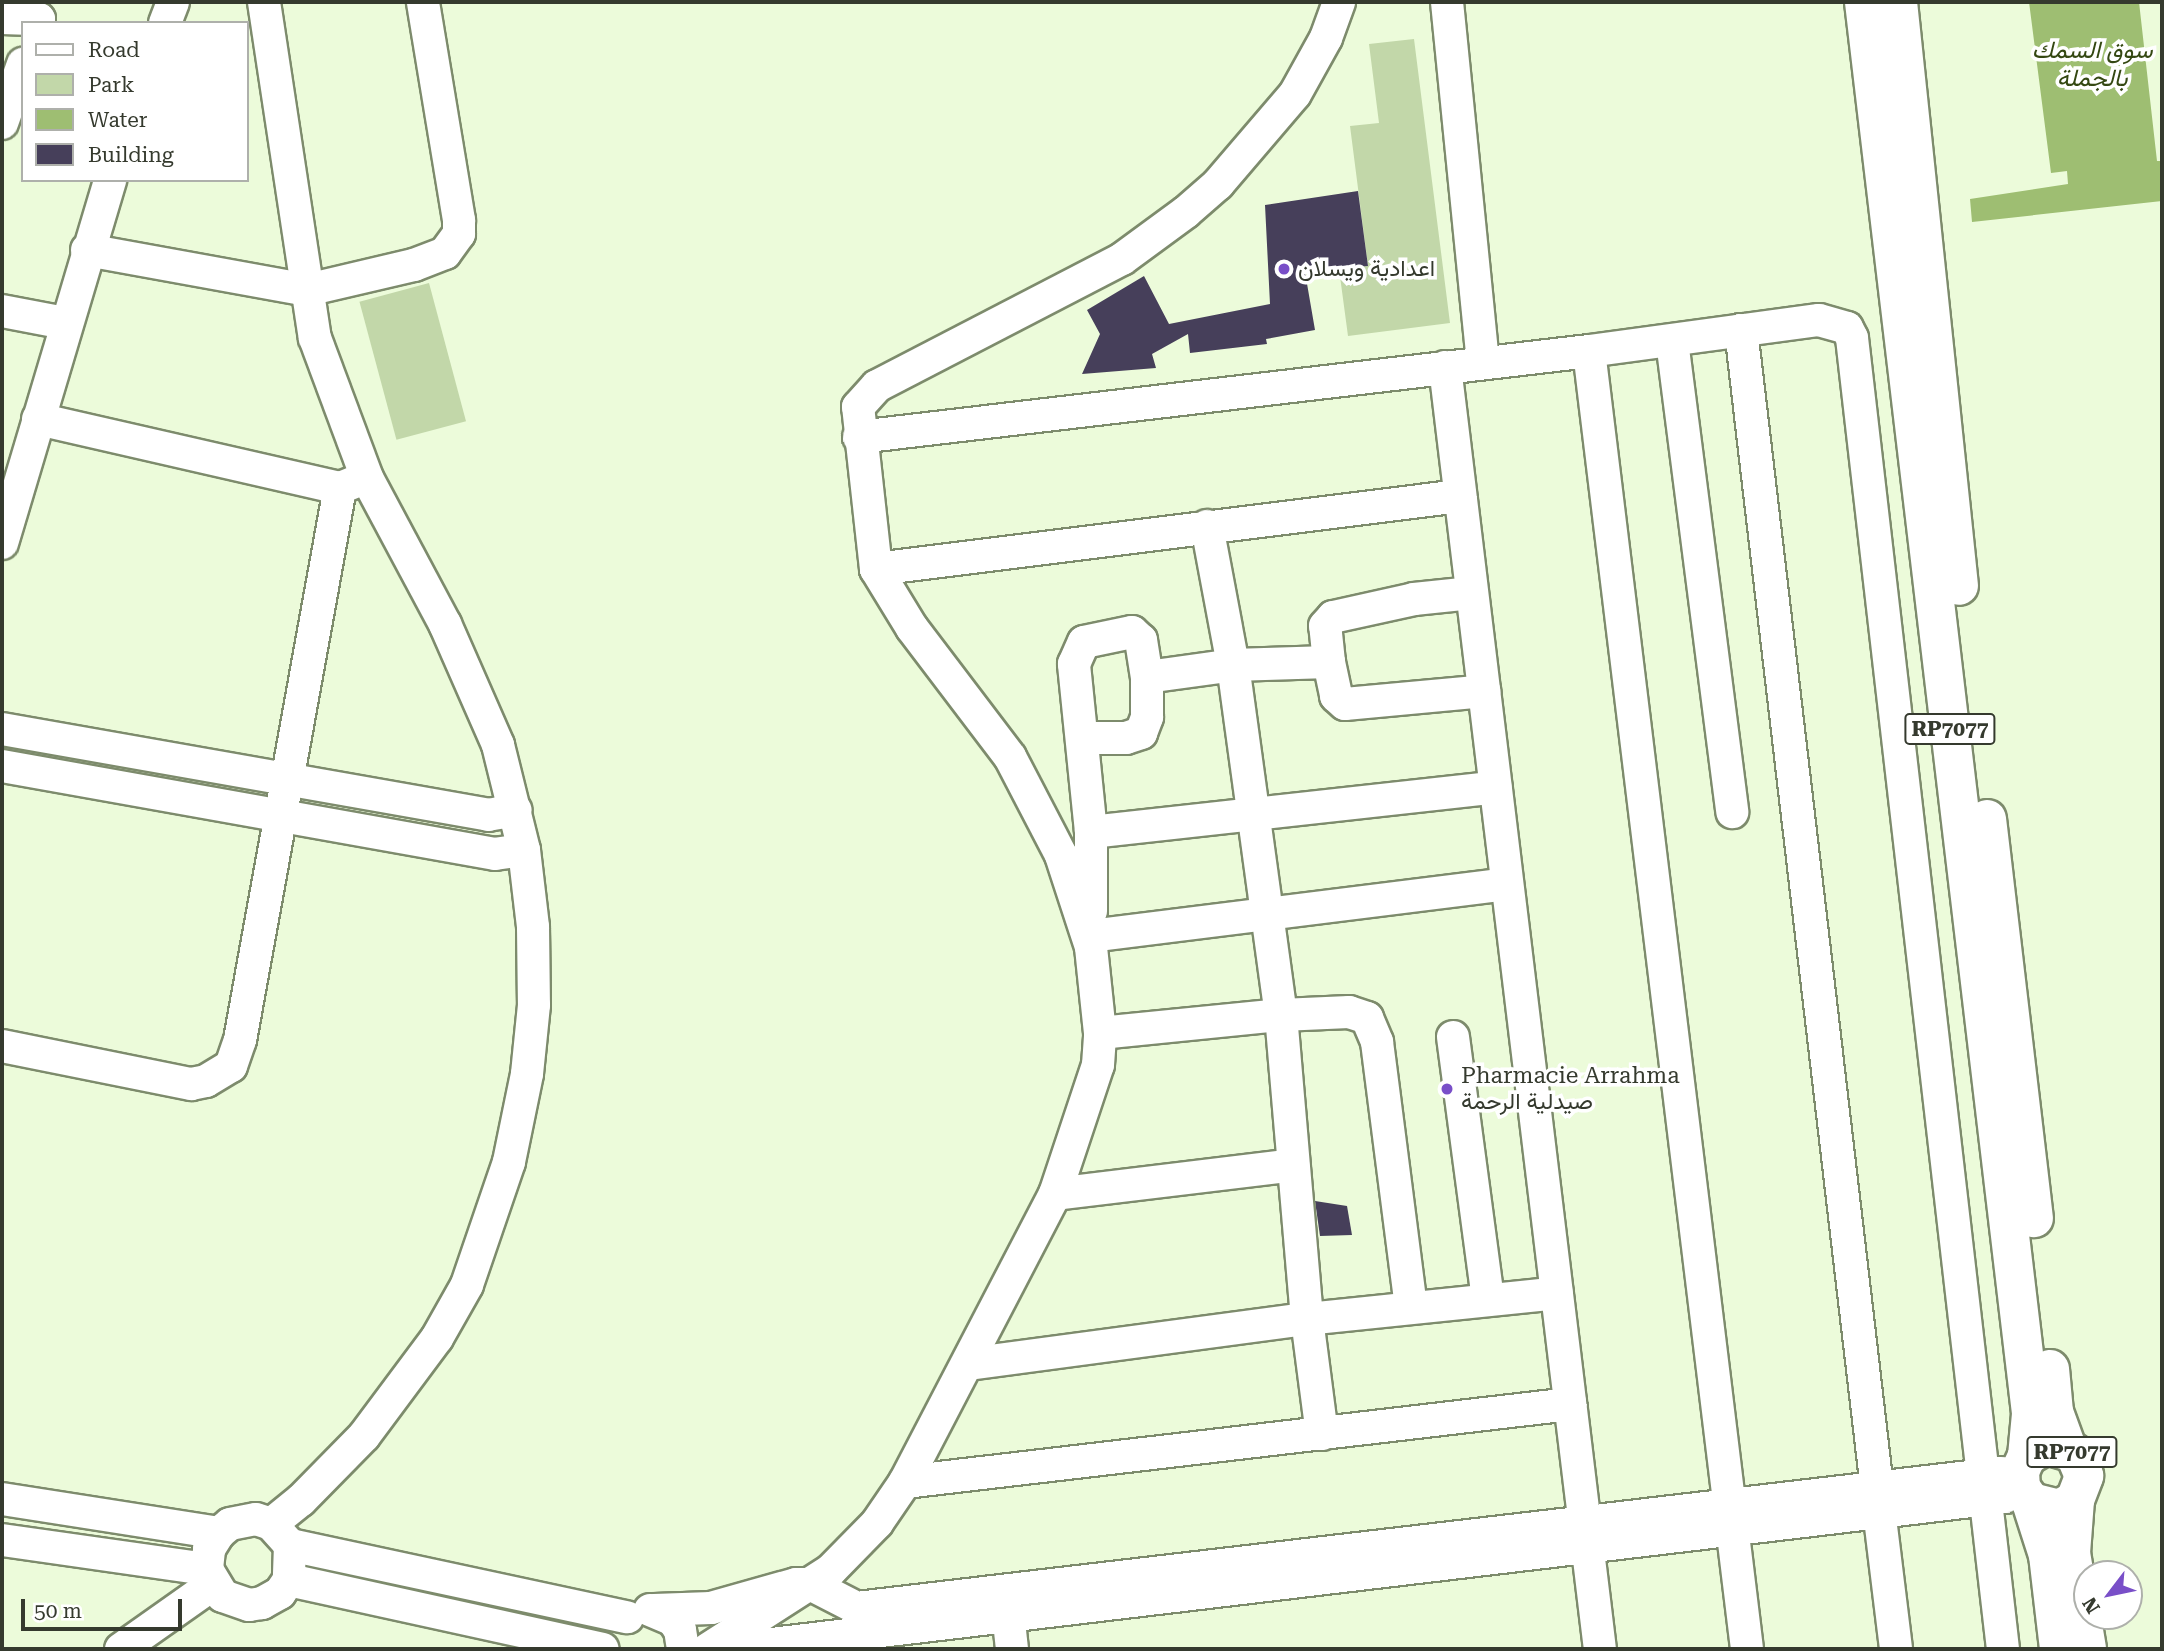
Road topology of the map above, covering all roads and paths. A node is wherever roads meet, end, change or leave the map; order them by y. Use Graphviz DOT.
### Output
graph roads {
  1 [pos="173,2"];
  2 [pos="264,2"];
  3 [pos="423,2"];
  4 [pos="1339,2"];
  5 [pos="1447,2"];
  6 [pos="1864,2"];
  7 [pos="1898,2"];
  8 [pos="37,16"];
  9 [pos="2,19"];
  10 [pos="166,21"];
  11 [pos="21,70"];
  12 [pos="2,123"];
  13 [pos="109,182"];
  14 [pos="87,250"];
  15 [pos="307,290"];
  16 [pos="2,312"];
  17 [pos="65,323"];
  18 [pos="1741,330"];
  19 [pos="1672,341"];
  20 [pos="1589,351"];
  21 [pos="1483,362"];
  22 [pos="1445,367"];
  23 [pos="38,419"];
  24 [pos="859,437"];
  25 [pos="354,483"];
  26 [pos="1460,496"];
  27 [pos="1208,526"];
  28 [pos="2,543"];
  29 [pos="876,569"];
  30 [pos="1472,593"];
  31 [pos="1329,662"];
  32 [pos="1233,665"];
  33 [pos="1147,677"];
  34 [pos="1484,691"];
  35 [pos="2,729"];
  36 [pos="1082,738"];
  37 [pos="2,766"];
  38 [pos="287,780"];
  39 [pos="1496,787"];
  40 [pos="516,810"];
  41 [pos="1252,810"];
  42 [pos="1732,812"];
  43 [pos="280,816"];
  44 [pos="1091,832"];
  45 [pos="524,850"];
  46 [pos="1507,884"];
  47 [pos="1268,910"];
  48 [pos="1091,941"];
  49 [pos="1282,1015"];
  50 [pos="1100,1033"];
  51 [pos="1453,1037"];
  52 [pos="2,1046"];
  53 [pos="1293,1166"];
  54 [pos="1055,1194"];
  55 [pos="1557,1293"];
  56 [pos="1488,1300"];
  57 [pos="1411,1307"];
  58 [pos="1307,1319"];
  59 [pos="968,1364"];
  60 [pos="1570,1404"];
  61 [pos="1322,1434"];
  62 [pos="2067,1448"];
  63 [pos="2026,1479"];
  64 [pos="905,1482"];
  65 [pos="1984,1488"];
  66 [pos="1878,1498"];
  67 [pos="2,1499"];
  68 [pos="2076,1500"];
  69 [pos="1731,1515"];
  70 [pos="1587,1532"];
  71 [pos="219,1533"];
  72 [pos="280,1534"];
  73 [pos="2,1540"];
  74 [pos="210,1576"];
  75 [pos="289,1580"];
  76 [pos="810,1584"];
  77 [pos="1007,1603"];
  78 [pos="641,1614"];
  79 [pos="538,1641"];
  80 [pos="121,1649"];
  81 [pos="603,1649"];
  82 [pos="615,1649"];
  83 [pos="683,1649"];
  84 [pos="708,1649"];
  85 [pos="730,1649"];
  86 [pos="1012,1649"];
  87 [pos="1600,1649"];
  88 [pos="1747,1649"];
  89 [pos="1896,1649"];
  90 [pos="2003,1649"];
  91 [pos="2059,1649"];
  92 [pos="2087,1649"];
  1 -- 10 [label="street"];
  2 -- 15 [label="street"];
  3 -- 15 [label="street"];
  4 -- 24 [label="street"];
  5 -- 21 [label="street"];
  6 -- 63 [label="main road, RP7077"];
  7 -- 62 [label="main road, RP7077"];
  8 -- 9 [label="street"];
  11 -- 12 [label="street"];
  13 -- 14 [label="street"];
  14 -- 15 [label="street"];
  14 -- 17 [label="street"];
  15 -- 25 [label="street"];
  16 -- 17 [label="street"];
  17 -- 23 [label="street"];
  18 -- 19 [label="street"];
  18 -- 65 [label="street"];
  18 -- 66 [label="street"];
  19 -- 20 [label="street"];
  19 -- 42 [label="street"];
  20 -- 21 [label="street"];
  20 -- 69 [label="street"];
  21 -- 22 [label="street"];
  22 -- 24 [label="street"];
  22 -- 26 [label="street"];
  23 -- 25 [label="street"];
  23 -- 28 [label="street"];
  24 -- 29 [label="street"];
  25 -- 38 [label="street"];
  25 -- 40 [label="street"];
  26 -- 27 [label="street"];
  26 -- 30 [label="street"];
  27 -- 29 [label="street"];
  27 -- 32 [label="street"];
  29 -- 48 [label="street"];
  30 -- 31 [label="street"];
  30 -- 34 [label="street"];
  31 -- 32 [label="street"];
  31 -- 34 [label="street"];
  32 -- 33 [label="street"];
  32 -- 41 [label="street"];
  33 -- 36 [label="street"];
  33 -- 36 [label="street"];
  34 -- 39 [label="street"];
  35 -- 38 [label="street"];
  36 -- 44 [label="street"];
  37 -- 43 [label="street"];
  38 -- 40 [label="street"];
  38 -- 43 [label="street"];
  39 -- 41 [label="street"];
  39 -- 46 [label="street"];
  40 -- 45 [label="street"];
  41 -- 44 [label="street"];
  41 -- 47 [label="street"];
  43 -- 45 [label="street"];
  43 -- 52 [label="street"];
  44 -- 48 [label="street"];
  45 -- 72 [label="street"];
  46 -- 47 [label="street"];
  46 -- 55 [label="street"];
  47 -- 48 [label="street"];
  47 -- 49 [label="street"];
  48 -- 50 [label="street"];
  49 -- 50 [label="street"];
  49 -- 53 [label="street"];
  49 -- 57 [label="street"];
  50 -- 54 [label="street"];
  51 -- 56 [label="street"];
  53 -- 54 [label="street"];
  53 -- 58 [label="street"];
  54 -- 59 [label="street"];
  55 -- 56 [label="street"];
  55 -- 60 [label="street"];
  56 -- 57 [label="street"];
  57 -- 58 [label="street"];
  58 -- 59 [label="street"];
  58 -- 61 [label="street"];
  59 -- 64 [label="street"];
  60 -- 61 [label="street"];
  60 -- 70 [label="street"];
  61 -- 64 [label="street"];
  62 -- 63 [label="main road, RP7077"];
  62 -- 68 [label="main road, RP7077"];
  63 -- 65 [label="street"];
  63 -- 68 [label="main road, RP7077"];
  63 -- 91 [label="main road, RP7077"];
  64 -- 76 [label="street"];
  65 -- 66 [label="street"];
  65 -- 90 [label="street"];
  66 -- 69 [label="street"];
  66 -- 89 [label="street"];
  67 -- 71 [label="street"];
  68 -- 92 [label="main road, RP7077"];
  69 -- 70 [label="street"];
  69 -- 88 [label="street"];
  70 -- 77 [label="street"];
  70 -- 87 [label="street"];
  71 -- 72 [label="street"];
  71 -- 74 [label="street"];
  72 -- 75 [label="street"];
  72 -- 78 [label="street"];
  73 -- 74 [label="street"];
  74 -- 75 [label="street"];
  74 -- 80 [label="street"];
  75 -- 79 [label="street"];
  76 -- 77 [label="street"];
  76 -- 78 [label="street"];
  76 -- 84 [label="street"];
  77 -- 85 [label="street"];
  77 -- 86 [label="street"];
  78 -- 82 [label="street"];
  78 -- 83 [label="street"];
  79 -- 81 [label="street"];
}
